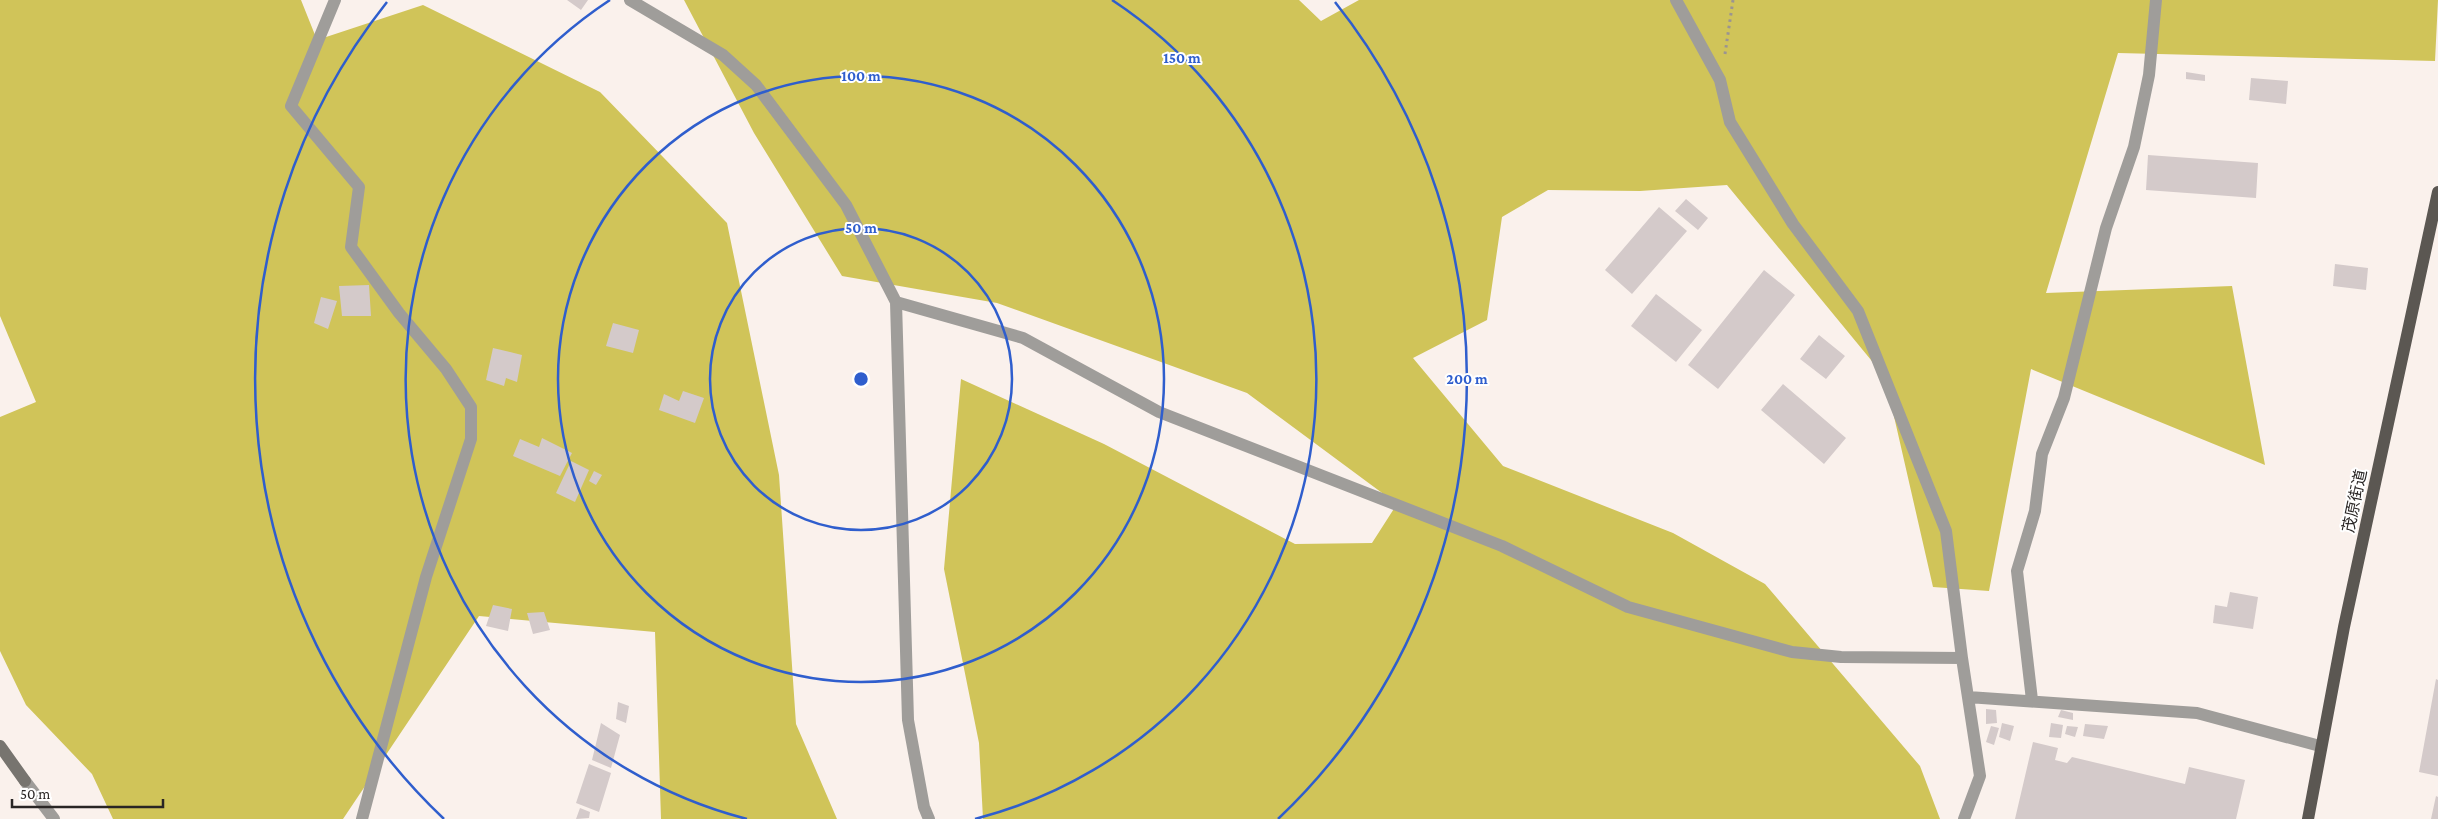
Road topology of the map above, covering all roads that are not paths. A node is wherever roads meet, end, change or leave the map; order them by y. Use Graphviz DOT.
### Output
graph roads {
  1 [pos="335,0"];
  2 [pos="630,0"];
  3 [pos="1676,0"];
  4 [pos="2156,0"];
  5 [pos="2438,192"];
  6 [pos="896,302"];
  7 [pos="1962,658"];
  8 [pos="1968,697"];
  9 [pos="2032,700"];
  10 [pos="0,746"];
  11 [pos="2320,746"];
  12 [pos="2311,818"];
  13 [pos="54,819"];
  14 [pos="362,819"];
  15 [pos="929,819"];
  16 [pos="1964,819"];
  1 -- 14 [label="street"];
  2 -- 6 [label="street"];
  3 -- 7 [label="street"];
  4 -- 9 [label="street"];
  5 -- 11 [label="main road, 茂原街道"];
  6 -- 7 [label="street"];
  6 -- 15 [label="street"];
  7 -- 8 [label="street"];
  8 -- 9 [label="street"];
  8 -- 16 [label="street"];
  9 -- 11 [label="street"];
  10 -- 13 [label="street"];
  11 -- 12 [label="main road, 茂原街道"];
}
